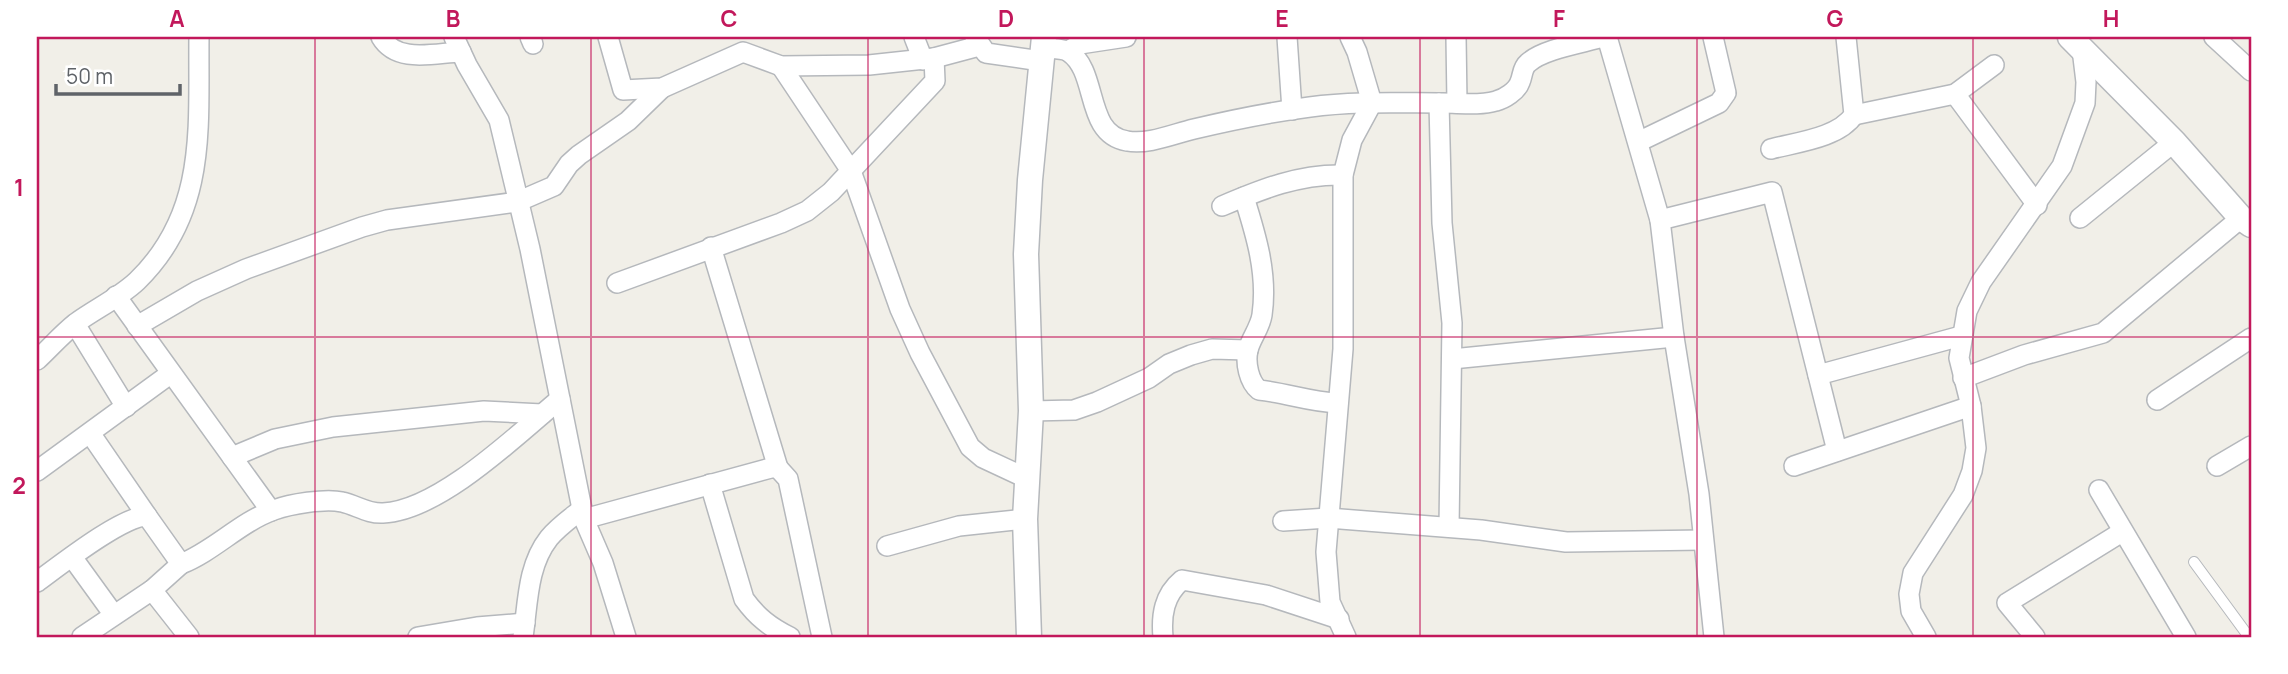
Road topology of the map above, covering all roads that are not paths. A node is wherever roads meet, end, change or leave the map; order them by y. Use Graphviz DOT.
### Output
graph roads {
  1 [pos="199,37"];
  2 [pos="381,37"];
  3 [pos="608,37"];
  4 [pos="914,37"];
  5 [pos="1126,37"];
  6 [pos="1287,37"];
  7 [pos="1350,37"];
  8 [pos="1456,37"];
  9 [pos="1605,37"];
  10 [pos="1713,37"];
  11 [pos="1846,37"];
  12 [pos="2214,37"];
  13 [pos="977,41"];
  14 [pos="1555,43"];
  15 [pos="2076,43"];
  16 [pos="457,45"];
  17 [pos="1043,48"];
  18 [pos="1068,51"];
  19 [pos="928,60"];
  20 [pos="1994,65"];
  21 [pos="781,66"];
  22 [pos="2251,71"];
  23 [pos="662,88"];
  24 [pos="1955,94"];
  25 [pos="1372,103"];
  26 [pos="1448,103"];
  27 [pos="1292,110"];
  28 [pos="1854,115"];
  29 [pos="1638,142"];
  30 [pos="2174,142"];
  31 [pos="1771,149"];
  32 [pos="851,171"];
  33 [pos="1343,175"];
  34 [pos="1244,197"];
  35 [pos="517,202"];
  36 [pos="2037,205"];
  37 [pos="1222,206"];
  38 [pos="2080,218"];
  39 [pos="1660,220"];
  40 [pos="2246,221"];
  41 [pos="710,247"];
  42 [pos="617,283"];
  43 [pos="116,296"];
  44 [pos="75,324"];
  45 [pos="137,326"];
  46 [pos="1961,336"];
  47 [pos="1674,337"];
  48 [pos="2251,338"];
  49 [pos="1248,350"];
  50 [pos="1452,359"];
  51 [pos="37,360"];
  52 [pos="170,374"];
  53 [pos="1818,375"];
  54 [pos="1962,378"];
  55 [pos="560,398"];
  56 [pos="2157,400"];
  57 [pos="1338,403"];
  58 [pos="1971,406"];
  59 [pos="126,407"];
  60 [pos="1031,411"];
  61 [pos="542,414"];
  62 [pos="90,433"];
  63 [pos="2251,446"];
  64 [pos="1837,451"];
  65 [pos="232,457"];
  66 [pos="1794,466"];
  67 [pos="2217,466"];
  68 [pos="778,468"];
  69 [pos="37,471"];
  70 [pos="1028,479"];
  71 [pos="710,484"];
  72 [pos="2099,490"];
  73 [pos="271,511"];
  74 [pos="583,514"];
  75 [pos="147,516"];
  76 [pos="1328,518"];
  77 [pos="1025,519"];
  78 [pos="1283,522"];
  79 [pos="1449,527"];
  80 [pos="2122,532"];
  81 [pos="1703,540"];
  82 [pos="887,547"];
  83 [pos="72,558"];
  84 [pos="2194,562"];
  85 [pos="181,564"];
  86 [pos="37,582"];
  87 [pos="152,590"];
  88 [pos="114,615"];
  89 [pos="1342,628"];
  90 [pos="524,630"];
  91 [pos="82,637"];
  92 [pos="189,637"];
  93 [pos="418,637"];
  94 [pos="626,637"];
  95 [pos="790,637"];
  96 [pos="822,637"];
  97 [pos="1029,637"];
  98 [pos="1163,637"];
  99 [pos="1714,637"];
  100 [pos="1926,637"];
  101 [pos="2035,637"];
  102 [pos="2186,637"];
  103 [pos="2249,637"];
  1 -- 43 [label="street"];
  2 -- 16 [label="street"];
  3 -- 23 [label="street"];
  4 -- 19 [label="street"];
  5 -- 18 [label="street"];
  6 -- 27 [label="street"];
  7 -- 25 [label="street"];
  8 -- 26 [label="street"];
  9 -- 14 [label="street"];
  9 -- 29 [label="street"];
  10 -- 29 [label="street"];
  11 -- 28 [label="street"];
  12 -- 22 [label="street"];
  13 -- 17 [label="street"];
  13 -- 19 [label="street"];
  14 -- 26 [label="street"];
  15 -- 30 [label="street"];
  15 -- 36 [label="street"];
  16 -- 35 [label="street"];
  17 -- 18 [label="street"];
  17 -- 60 [label="street"];
  18 -- 27 [label="street"];
  19 -- 21 [label="street"];
  19 -- 32 [label="street"];
  20 -- 24 [label="street"];
  21 -- 23 [label="street"];
  21 -- 32 [label="street"];
  23 -- 35 [label="street"];
  24 -- 28 [label="street"];
  24 -- 36 [label="street"];
  25 -- 26 [label="street"];
  25 -- 27 [label="street"];
  25 -- 33 [label="street"];
  26 -- 50 [label="street"];
  28 -- 31 [label="street"];
  29 -- 39 [label="street"];
  30 -- 38 [label="street"];
  30 -- 40 [label="street"];
  32 -- 41 [label="street"];
  32 -- 70 [label="street"];
  33 -- 34 [label="street"];
  33 -- 57 [label="street"];
  34 -- 37 [label="street"];
  34 -- 49 [label="street"];
  35 -- 45 [label="street"];
  35 -- 55 [label="street"];
  36 -- 46 [label="street"];
  39 -- 47 [label="street"];
  39 -- 53 [label="street"];
  40 -- 54 [label="street"];
  41 -- 42 [label="street"];
  41 -- 68 [label="street"];
  43 -- 44 [label="street"];
  43 -- 45 [label="street"];
  44 -- 51 [label="street"];
  44 -- 59 [label="street"];
  45 -- 52 [label="street"];
  46 -- 53 [label="street"];
  46 -- 54 [label="street"];
  47 -- 50 [label="street"];
  47 -- 81 [label="street"];
  48 -- 56 [label="street"];
  49 -- 57 [label="street"];
  49 -- 60 [label="street"];
  50 -- 79 [label="street"];
  52 -- 59 [label="street"];
  52 -- 65 [label="street"];
  53 -- 64 [label="street"];
  54 -- 58 [label="street"];
  55 -- 61 [label="street"];
  55 -- 74 [label="street"];
  57 -- 76 [label="street"];
  58 -- 64 [label="street"];
  58 -- 100 [label="street"];
  59 -- 62 [label="street"];
  60 -- 70 [label="street"];
  61 -- 65 [label="street"];
  61 -- 73 [label="street"];
  62 -- 69 [label="street"];
  62 -- 75 [label="street"];
  63 -- 67 [label="street"];
  64 -- 66 [label="street"];
  65 -- 73 [label="street"];
  68 -- 71 [label="street"];
  68 -- 96 [label="street"];
  70 -- 77 [label="street"];
  71 -- 74 [label="street"];
  71 -- 95 [label="street"];
  72 -- 80 [label="street"];
  73 -- 85 [label="street"];
  74 -- 90 [label="street"];
  74 -- 94 [label="street"];
  75 -- 83 [label="street"];
  75 -- 85 [label="street"];
  76 -- 78 [label="street"];
  76 -- 79 [label="street"];
  76 -- 89 [label="street"];
  77 -- 82 [label="street"];
  77 -- 97 [label="street"];
  79 -- 81 [label="street"];
  80 -- 101 [label="street"];
  80 -- 102 [label="street"];
  81 -- 99 [label="street"];
  83 -- 86 [label="street"];
  83 -- 88 [label="street"];
  84 -- 103 [label="lane"];
  85 -- 87 [label="street"];
  87 -- 88 [label="street"];
  87 -- 92 [label="street"];
  88 -- 91 [label="street"];
  89 -- 98 [label="street"];
  90 -- 93 [label="street"];
}
